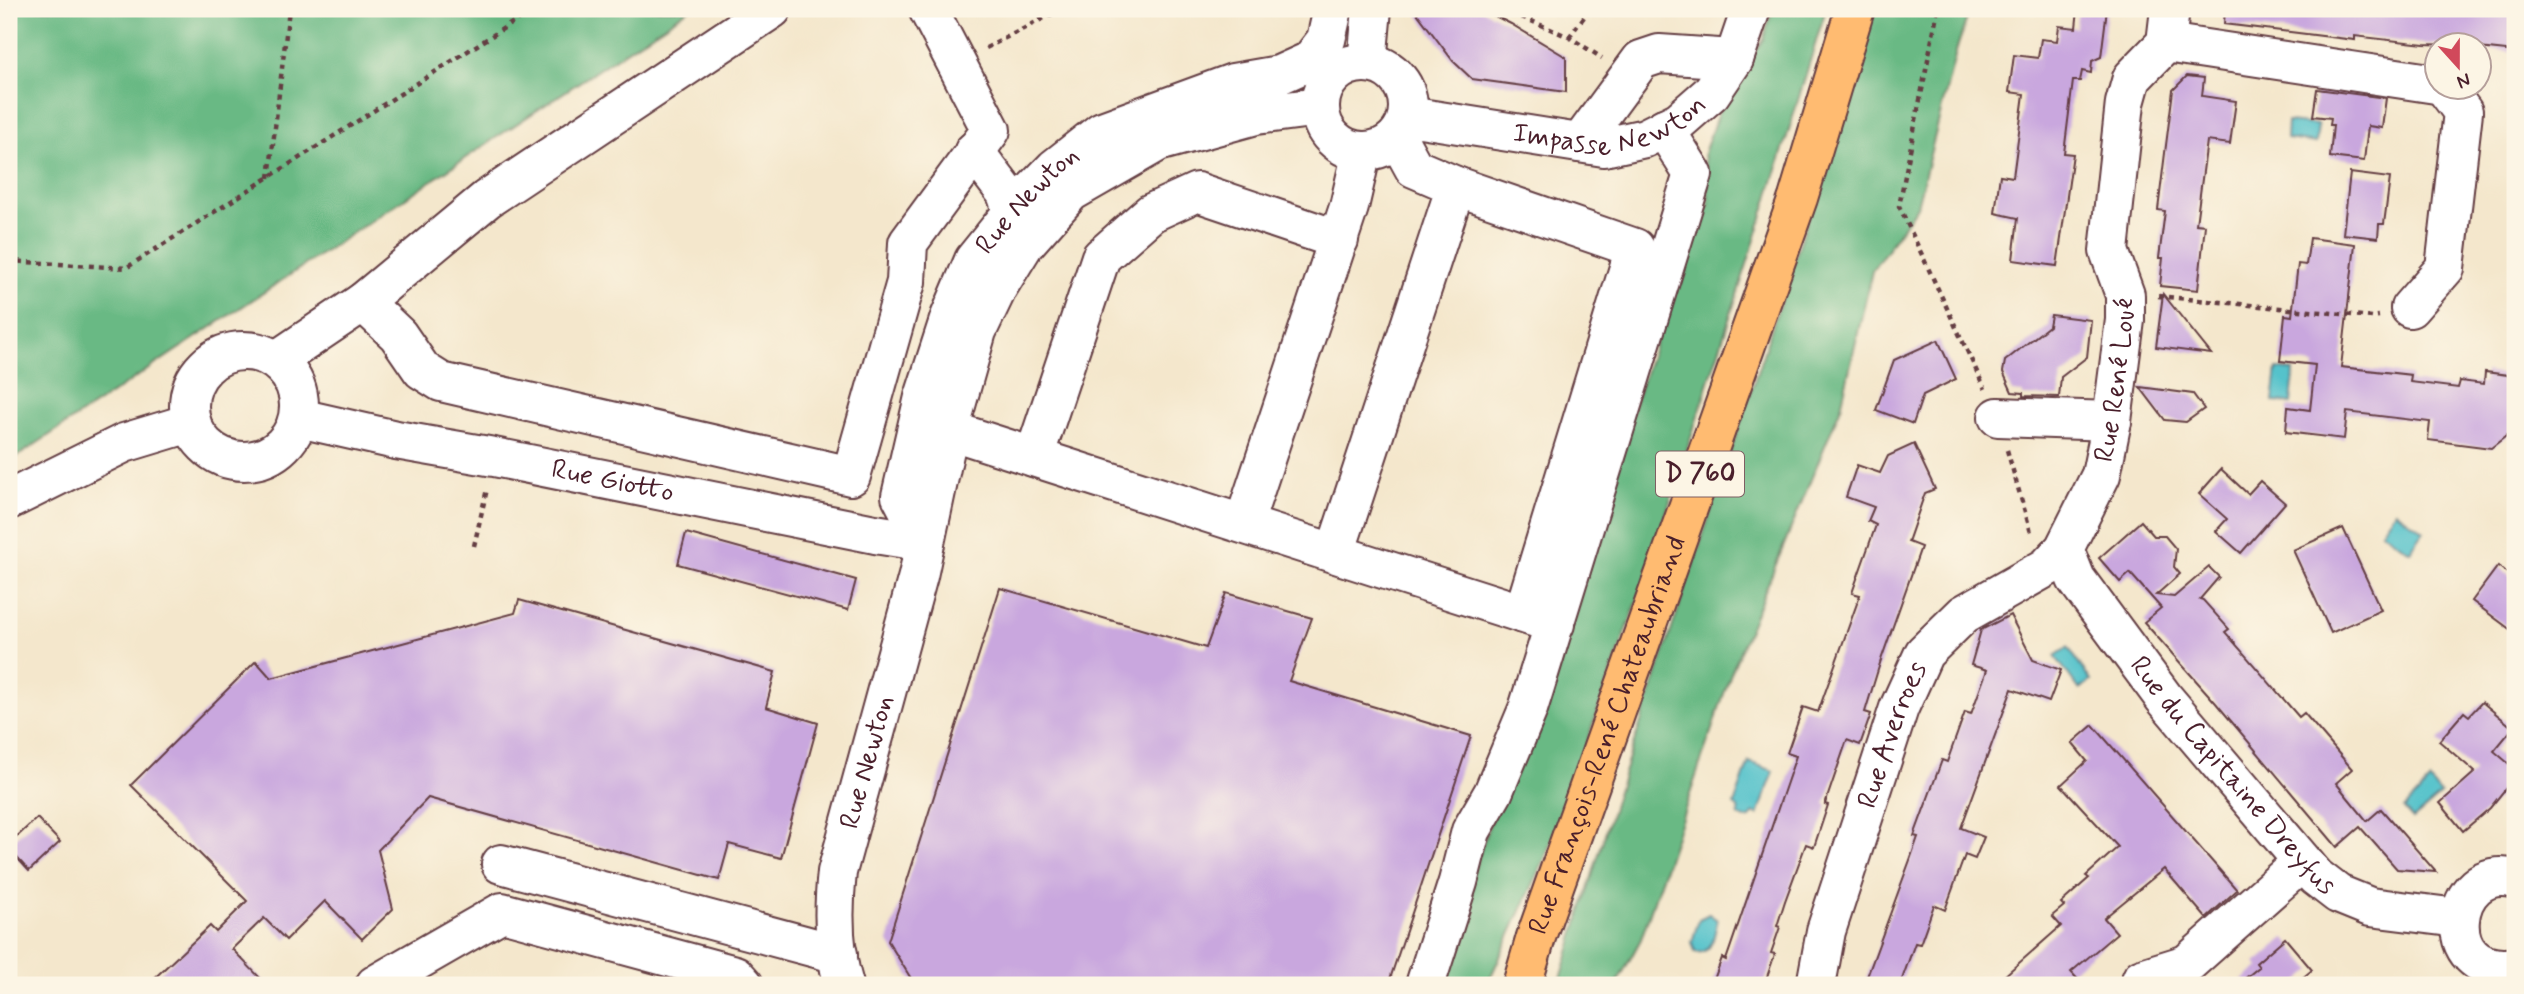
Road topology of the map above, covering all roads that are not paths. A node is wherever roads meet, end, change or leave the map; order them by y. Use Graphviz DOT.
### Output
graph roads {
  1 [pos="772,9"];
  2 [pos="928,9"];
  3 [pos="1333,9"];
  4 [pos="1373,9"];
  5 [pos="1751,9"];
  6 [pos="1854,9"];
  7 [pos="2168,26"];
  8 [pos="1734,59"];
  9 [pos="1367,63"];
  10 [pos="2422,81"];
  11 [pos="1318,84"];
  12 [pos="2456,102"];
  13 [pos="1664,128"];
  14 [pos="1389,135"];
  15 [pos="1580,143"];
  16 [pos="974,151"];
  17 [pos="1456,186"];
  18 [pos="1014,216"];
  19 [pos="1339,240"];
  20 [pos="363,302"];
  21 [pos="2410,308"];
  22 [pos="277,360"];
  23 [pos="1998,417"];
  24 [pos="299,418"];
  25 [pos="2112,421"];
  26 [pos="190,423"];
  27 [pos="948,430"];
  28 [pos="1034,457"];
  29 [pos="850,475"];
  30 [pos="901,496"];
  31 [pos="9,500"];
  32 [pos="1244,523"];
  33 [pos="925,542"];
  34 [pos="2048,543"];
  35 [pos="1335,553"];
  36 [pos="1539,619"];
  37 [pos="2302,862"];
  38 [pos="501,864"];
  39 [pos="2515,879"];
  40 [pos="2458,918"];
  41 [pos="1536,937"];
  42 [pos="841,970"];
  43 [pos="2490,972"];
  44 [pos="375,985"];
  45 [pos="744,985"];
  46 [pos="1425,985"];
  47 [pos="1515,985"];
  48 [pos="1522,985"];
  49 [pos="1816,985"];
  50 [pos="2139,985"];
  1 -- 20 [label="street"];
  2 -- 16 [label="street"];
  3 -- 11 [label="street"];
  4 -- 9 [label="street"];
  5 -- 8 [label="street, Impasse Newton"];
  6 -- 41 [label="main road, Rue François-René Chateaubriand / D 760"];
  7 -- 10 [label="street"];
  7 -- 25 [label="street, Rue René Loué"];
  8 -- 13 [label="street, Impasse Newton"];
  8 -- 15 [label="street"];
  9 -- 11 [label="street"];
  9 -- 14 [label="street"];
  11 -- 14 [label="street"];
  11 -- 18 [label="street, Rue Newton"];
  12 -- 21 [label="street"];
  13 -- 15 [label="street, Impasse Newton"];
  13 -- 36 [label="street"];
  14 -- 15 [label="street, Impasse Newton"];
  14 -- 17 [label="street"];
  14 -- 19 [label="street"];
  16 -- 18 [label="street"];
  16 -- 29 [label="street"];
  17 -- 35 [label="street"];
  17 -- 36 [label="street"];
  18 -- 27 [label="street, Rue Newton"];
  18 -- 30 [label="street, Rue Newton"];
  19 -- 28 [label="street"];
  19 -- 32 [label="street"];
  20 -- 22 [label="street"];
  20 -- 29 [label="street"];
  22 -- 24 [label="street"];
  22 -- 26 [label="street"];
  23 -- 25 [label="street"];
  24 -- 26 [label="street"];
  24 -- 33 [label="street, Rue Giotto"];
  25 -- 34 [label="street, Rue René Loué"];
  26 -- 31 [label="street"];
  27 -- 28 [label="street"];
  27 -- 33 [label="street, Rue Newton"];
  28 -- 32 [label="street"];
  29 -- 30 [label="street"];
  30 -- 33 [label="street"];
  32 -- 35 [label="street"];
  33 -- 42 [label="street, Rue Newton"];
  34 -- 37 [label="street, Rue du Capitaine Dreyfus"];
  34 -- 49 [label="street, Rue Averroes"];
  35 -- 36 [label="street"];
  36 -- 46 [label="street"];
  37 -- 40 [label="street, Rue du Capitaine Dreyfus"];
  37 -- 50 [label="street"];
  38 -- 42 [label="street"];
  39 -- 40 [label="street"];
  40 -- 43 [label="street"];
  41 -- 47 [label="main road"];
  41 -- 48 [label="main road, Rue François-René Chateaubriand / D 760"];
  44 -- 45 [label="street"];
}
